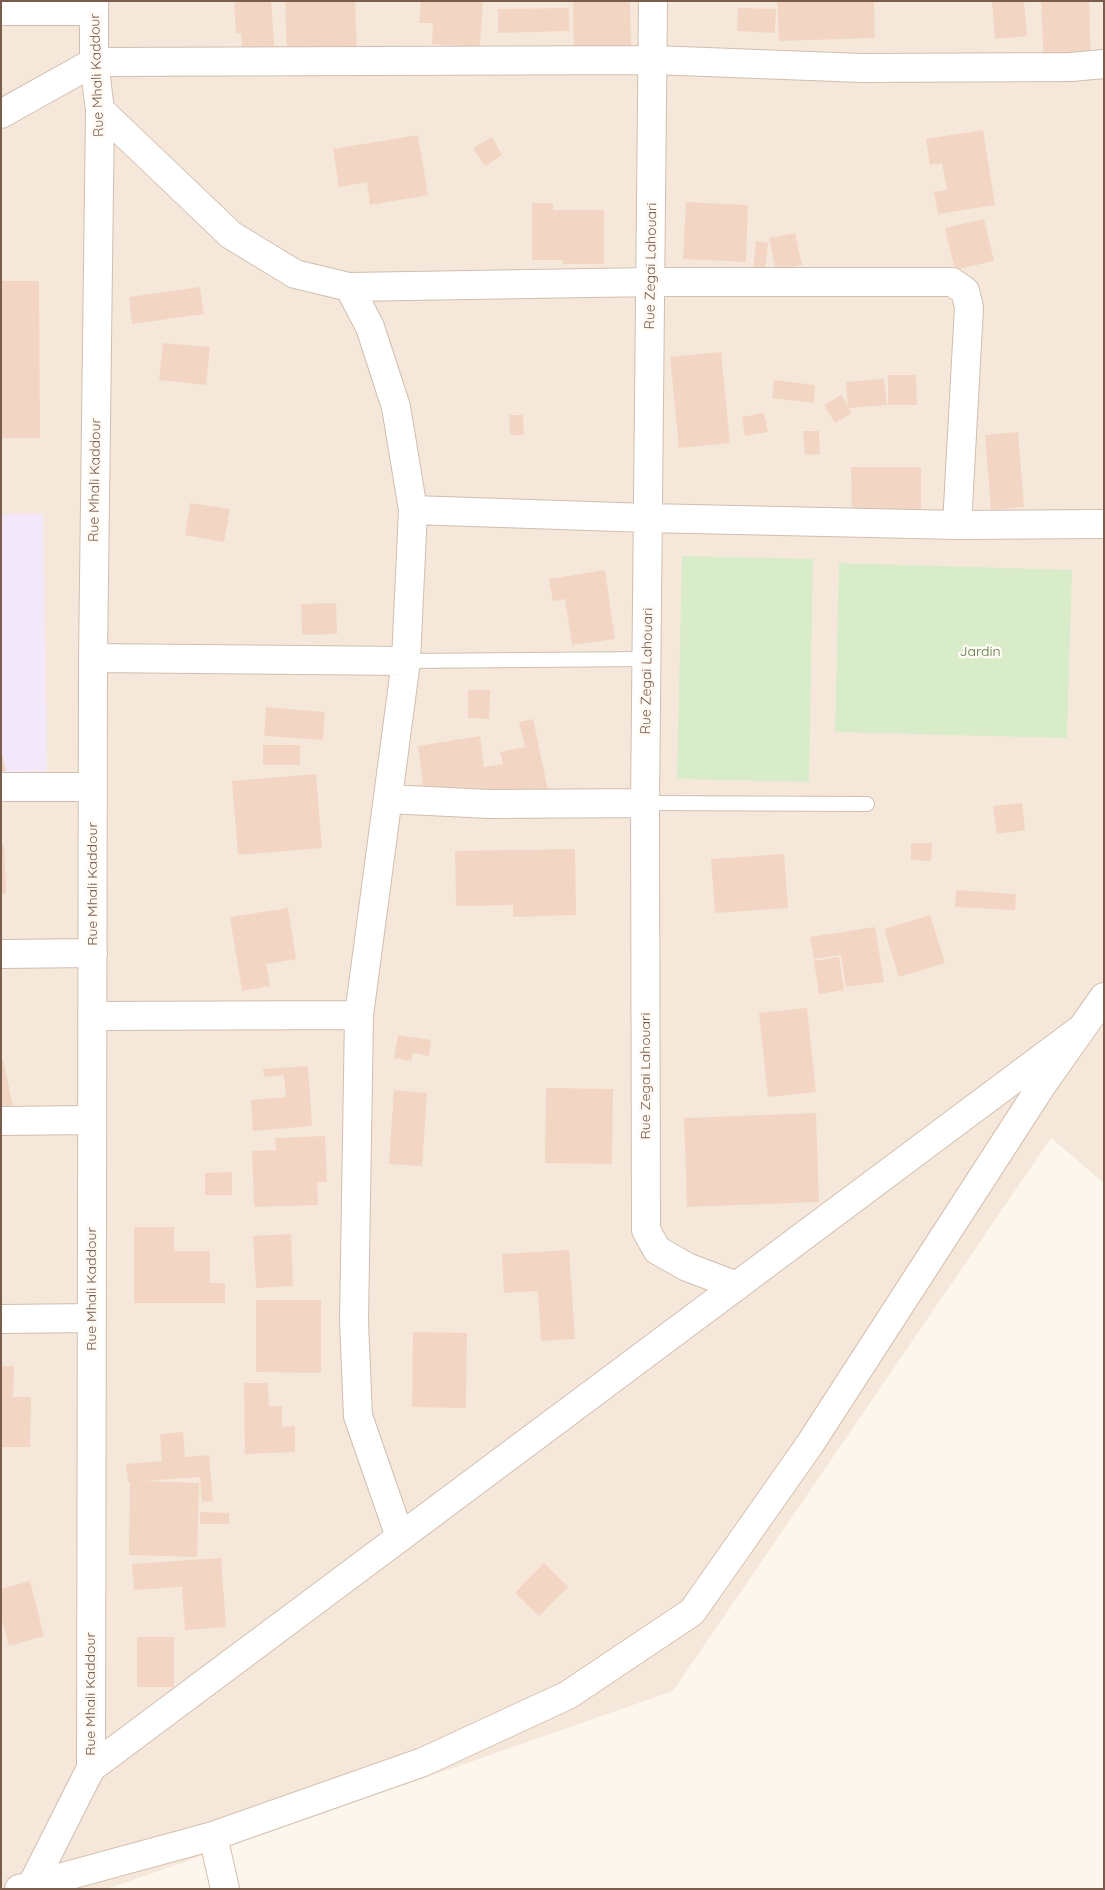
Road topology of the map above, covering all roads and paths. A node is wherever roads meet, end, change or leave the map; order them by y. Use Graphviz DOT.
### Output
graph roads {
  1 [pos="653,1"];
  2 [pos="94,6"];
  3 [pos="1,11"];
  4 [pos="654,60"];
  5 [pos="94,62"];
  6 [pos="1104,64"];
  7 [pos="100,110"];
  8 [pos="1,114"];
  9 [pos="651,282"];
  10 [pos="349,287"];
  11 [pos="413,510"];
  12 [pos="648,518"];
  13 [pos="1104,524"];
  14 [pos="957,525"];
  15 [pos="93,658"];
  16 [pos="647,659"];
  17 [pos="406,660"];
  18 [pos="1,787"];
  19 [pos="93,788"];
  20 [pos="388,799"];
  21 [pos="645,803"];
  22 [pos="867,804"];
  23 [pos="1,954"];
  24 [pos="93,954"];
  25 [pos="1104,997"];
  26 [pos="359,1014"];
  27 [pos="92,1016"];
  28 [pos="1083,1027"];
  29 [pos="92,1120"];
  30 [pos="1,1121"];
  31 [pos="737,1286"];
  32 [pos="92,1318"];
  33 [pos="1,1319"];
  34 [pos="400,1537"];
  35 [pos="91,1768"];
  36 [pos="213,1836"];
  37 [pos="25,1887"];
  38 [pos="225,1889"];
  1 -- 4 [label="street, Rue Zegai Lahouari"];
  2 -- 3 [label="street"];
  2 -- 5 [label="street, Rue Mhali Kaddour"];
  4 -- 5 [label="street"];
  4 -- 6 [label="street"];
  4 -- 9 [label="street, Rue Zegai Lahouari"];
  5 -- 7 [label="street, Rue Mhali Kaddour"];
  5 -- 8 [label="street"];
  7 -- 10 [label="street"];
  7 -- 15 [label="street, Rue Mhali Kaddour"];
  9 -- 10 [label="street"];
  9 -- 12 [label="street, Rue Zegai Lahouari"];
  9 -- 14 [label="street"];
  10 -- 11 [label="street"];
  11 -- 12 [label="street"];
  11 -- 17 [label="street"];
  12 -- 14 [label="street"];
  12 -- 16 [label="street, Rue Zegai Lahouari"];
  13 -- 14 [label="street"];
  15 -- 17 [label="street"];
  15 -- 19 [label="street, Rue Mhali Kaddour"];
  16 -- 17 [label="lane"];
  16 -- 21 [label="street, Rue Zegai Lahouari"];
  17 -- 20 [label="street"];
  18 -- 19 [label="street"];
  19 -- 24 [label="street, Rue Mhali Kaddour"];
  20 -- 21 [label="street"];
  20 -- 26 [label="street"];
  21 -- 22 [label="lane"];
  21 -- 31 [label="street, Rue Zegai Lahouari"];
  23 -- 24 [label="street"];
  24 -- 27 [label="street, Rue Mhali Kaddour"];
  25 -- 28 [label="street"];
  26 -- 27 [label="street"];
  26 -- 34 [label="street"];
  27 -- 29 [label="street, Rue Mhali Kaddour"];
  28 -- 31 [label="street"];
  28 -- 36 [label="street"];
  29 -- 30 [label="street"];
  29 -- 32 [label="street, Rue Mhali Kaddour"];
  31 -- 34 [label="street"];
  32 -- 33 [label="street"];
  32 -- 35 [label="street, Rue Mhali Kaddour"];
  34 -- 35 [label="street"];
  35 -- 37 [label="street"];
  36 -- 37 [label="street"];
  36 -- 38 [label="street"];
}
